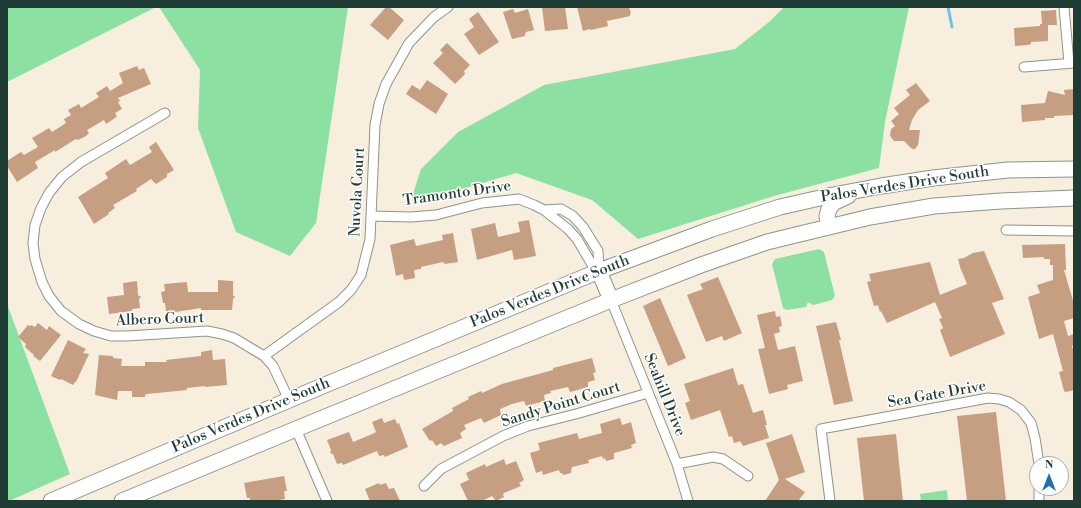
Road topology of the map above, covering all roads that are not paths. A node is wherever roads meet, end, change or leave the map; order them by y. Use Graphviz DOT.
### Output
graph roads {
  1 [pos="448,7"];
  2 [pos="1064,7"];
  3 [pos="1072,63"];
  4 [pos="1024,67"];
  5 [pos="165,113"];
  6 [pos="1074,169"];
  7 [pos="896,184"];
  8 [pos="1074,198"];
  9 [pos="544,210"];
  10 [pos="371,216"];
  11 [pos="829,227"];
  12 [pos="1006,230"];
  13 [pos="1074,231"];
  14 [pos="598,271"];
  15 [pos="611,300"];
  16 [pos="264,356"];
  17 [pos="648,393"];
  18 [pos="289,400"];
  19 [pos="296,429"];
  20 [pos="1038,456"];
  21 [pos="677,464"];
  22 [pos="748,476"];
  23 [pos="424,486"];
  24 [pos="50,501"];
  25 [pos="122,501"];
  26 [pos="327,501"];
  27 [pos="688,501"];
  28 [pos="830,501"];
  1 -- 10 [label="street, Nuvola Court"];
  2 -- 3 [label="street"];
  3 -- 4 [label="street"];
  5 -- 16 [label="street, Albero Court"];
  6 -- 7 [label="main road, Palos Verdes Drive South"];
  7 -- 11 [label="main road"];
  7 -- 14 [label="main road, Palos Verdes Drive South"];
  8 -- 11 [label="main road, Palos Verdes Drive South"];
  9 -- 10 [label="street, Tramonto Drive"];
  9 -- 14 [label="street, Tramonto Drive"];
  9 -- 14 [label="street, Tramonto Drive"];
  10 -- 16 [label="street, Nuvola Court"];
  11 -- 15 [label="main road, Palos Verdes Drive South"];
  12 -- 13 [label="street"];
  14 -- 15 [label="main road"];
  14 -- 18 [label="main road, Palos Verdes Drive South"];
  15 -- 17 [label="street, Seahill Drive"];
  15 -- 19 [label="main road, Palos Verdes Drive South"];
  16 -- 18 [label="street, Albero Court"];
  17 -- 21 [label="street, Seahill Drive"];
  17 -- 23 [label="street, Sandy Point Court"];
  18 -- 24 [label="main road, Palos Verdes Drive South"];
  19 -- 25 [label="main road, Palos Verdes Drive South"];
  19 -- 26 [label="street"];
  20 -- 28 [label="street, Sea Gate Drive"];
  21 -- 22 [label="street"];
  21 -- 27 [label="street, Seahill Drive"];
}
